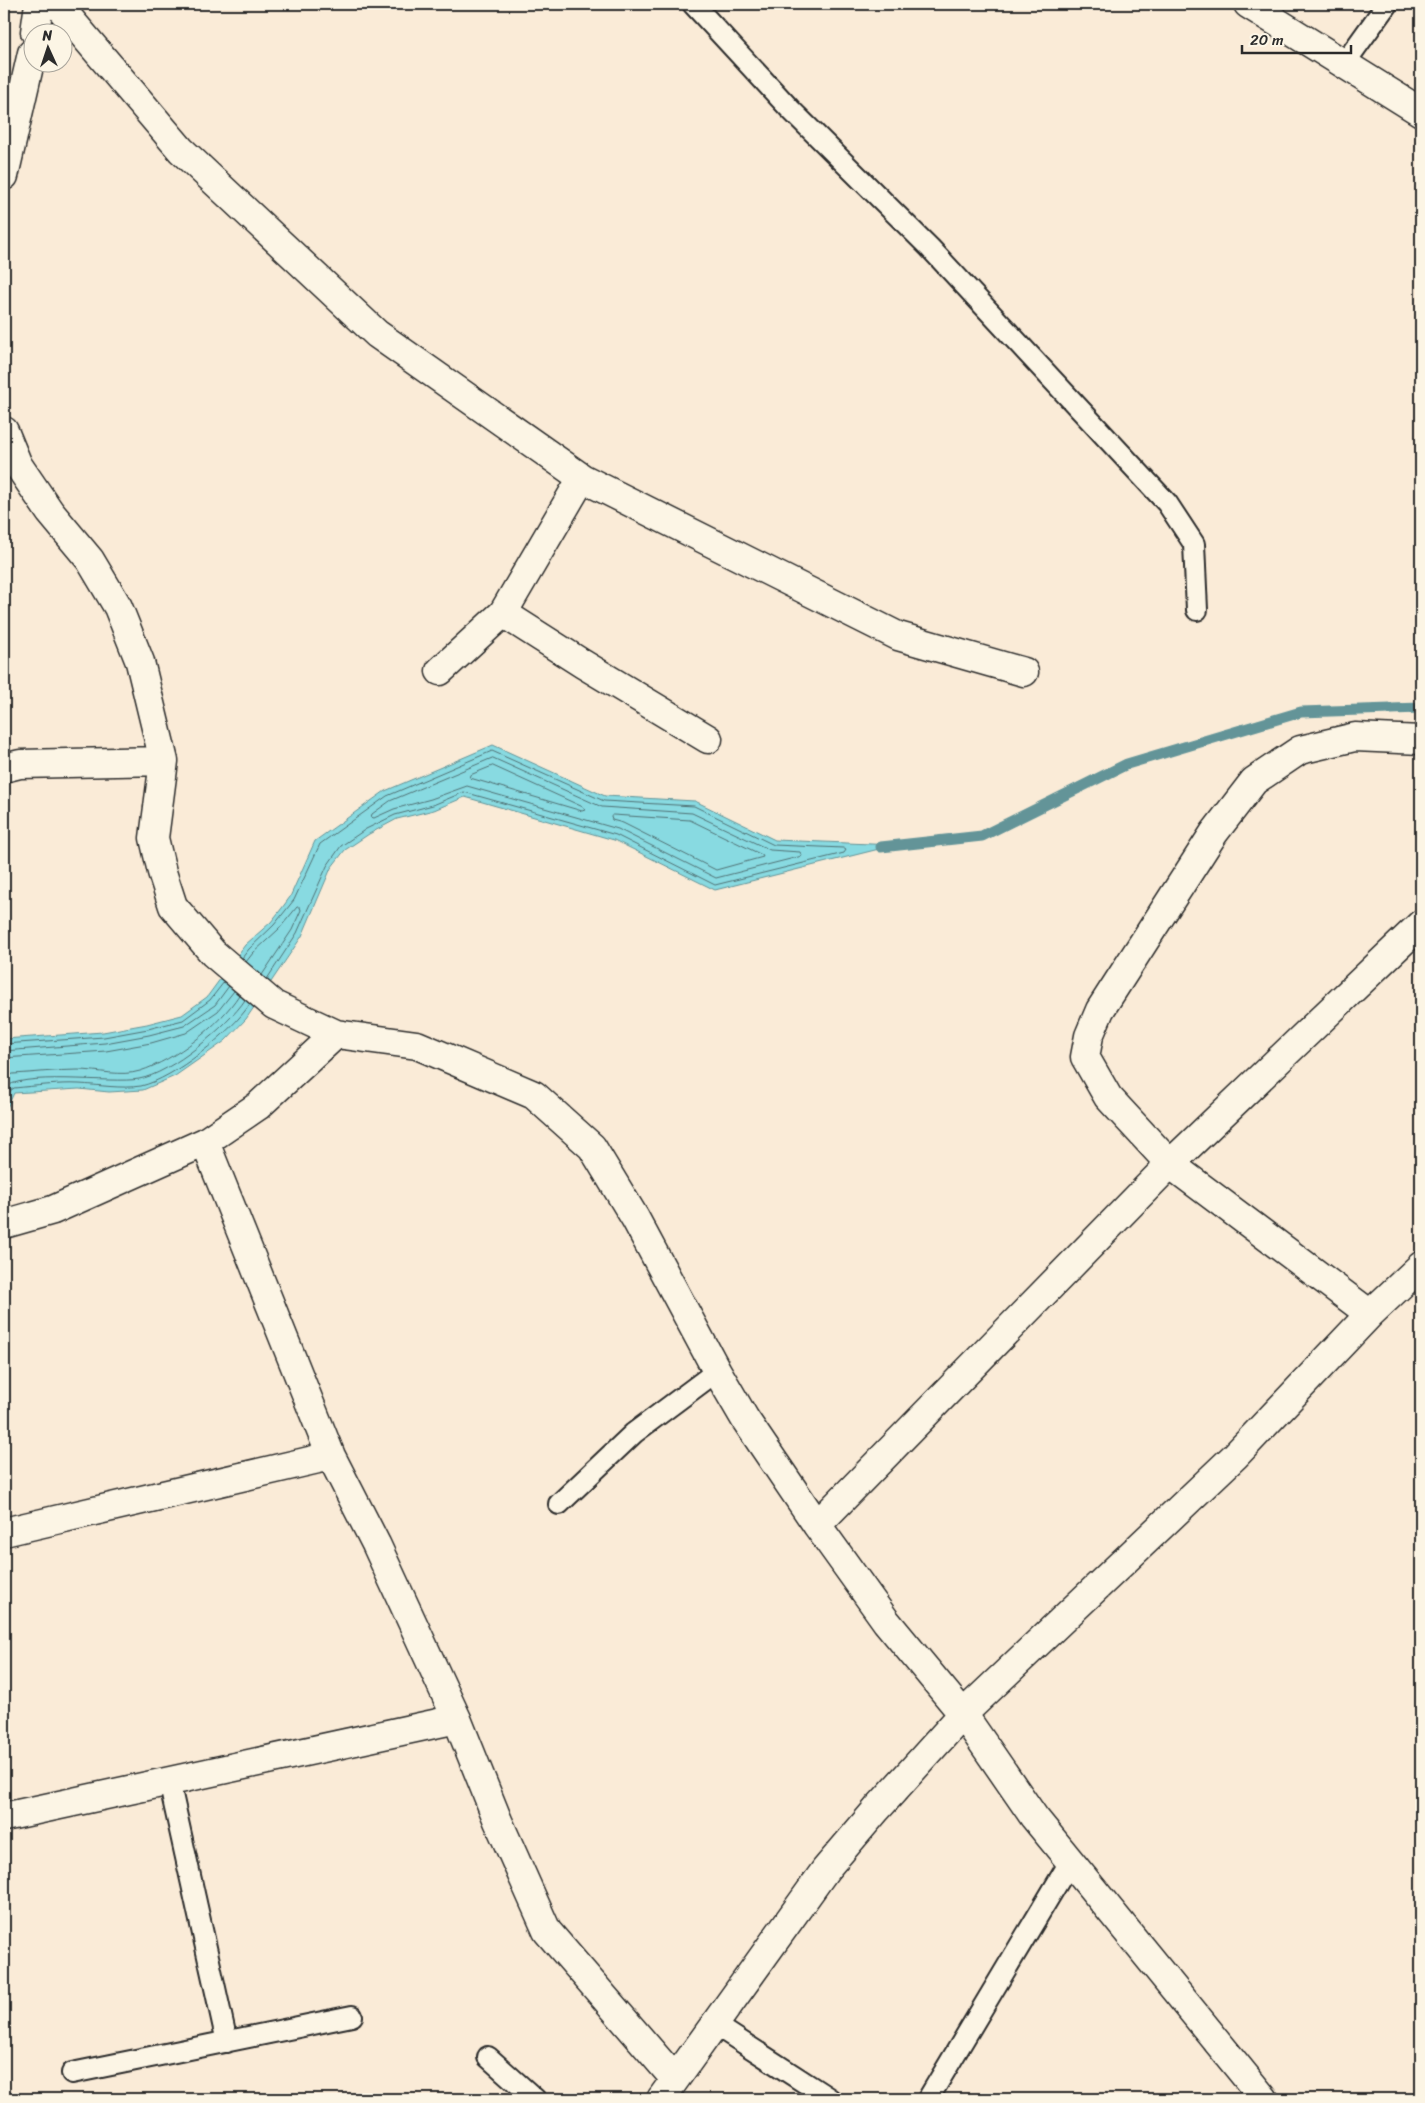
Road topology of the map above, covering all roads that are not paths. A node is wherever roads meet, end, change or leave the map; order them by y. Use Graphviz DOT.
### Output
graph roads {
  1 [pos="39,4"];
  2 [pos="57,4"];
  3 [pos="693,4"];
  4 [pos="1248,4"];
  5 [pos="1387,4"];
  6 [pos="36,22"];
  7 [pos="1344,64"];
  8 [pos="28,72"];
  9 [pos="1421,112"];
  10 [pos="4,176"];
  11 [pos="4,431"];
  12 [pos="582,478"];
  13 [pos="1197,610"];
  14 [pos="502,613"];
  15 [pos="440,671"];
  16 [pos="1024,672"];
  17 [pos="708,739"];
  18 [pos="1421,740"];
  19 [pos="164,761"];
  20 [pos="4,768"];
  21 [pos="1421,924"];
  22 [pos="336,1034"];
  23 [pos="205,1142"];
  24 [pos="1170,1164"];
  25 [pos="4,1224"];
  26 [pos="1421,1266"];
  27 [pos="1370,1314"];
  28 [pos="717,1371"];
  29 [pos="331,1456"];
  30 [pos="559,1504"];
  31 [pos="817,1525"];
  32 [pos="4,1532"];
  33 [pos="963,1714"];
  34 [pos="457,1718"];
  35 [pos="169,1781"];
  36 [pos="4,1817"];
  37 [pos="1070,1862"];
  38 [pos="352,2016"];
  39 [pos="714,2024"];
  40 [pos="227,2042"];
  41 [pos="488,2057"];
  42 [pos="72,2073"];
  43 [pos="668,2089"];
  44 [pos="536,2099"];
  45 [pos="830,2099"];
  46 [pos="928,2099"];
  47 [pos="1264,2099"];
  1 -- 6 [label="street"];
  2 -- 12 [label="street"];
  3 -- 13 [label="lane"];
  4 -- 7 [label="street"];
  5 -- 7 [label="lane"];
  7 -- 9 [label="street"];
  8 -- 10 [label="street"];
  11 -- 19 [label="street"];
  12 -- 14 [label="street"];
  12 -- 16 [label="street"];
  14 -- 15 [label="street"];
  14 -- 17 [label="street"];
  18 -- 24 [label="street"];
  19 -- 20 [label="street"];
  19 -- 22 [label="street"];
  21 -- 24 [label="street"];
  22 -- 23 [label="street"];
  22 -- 28 [label="street"];
  23 -- 25 [label="street"];
  23 -- 29 [label="street"];
  24 -- 27 [label="street"];
  24 -- 31 [label="street"];
  26 -- 27 [label="street"];
  27 -- 33 [label="street"];
  28 -- 30 [label="lane"];
  28 -- 31 [label="street"];
  29 -- 32 [label="street"];
  29 -- 34 [label="street"];
  31 -- 33 [label="street"];
  33 -- 37 [label="street"];
  33 -- 39 [label="street"];
  34 -- 35 [label="street"];
  34 -- 43 [label="street"];
  35 -- 36 [label="street"];
  35 -- 40 [label="lane"];
  37 -- 46 [label="lane"];
  37 -- 47 [label="street"];
  38 -- 40 [label="lane"];
  39 -- 43 [label="street"];
  39 -- 45 [label="lane"];
  40 -- 42 [label="lane"];
  41 -- 44 [label="lane"];
}
